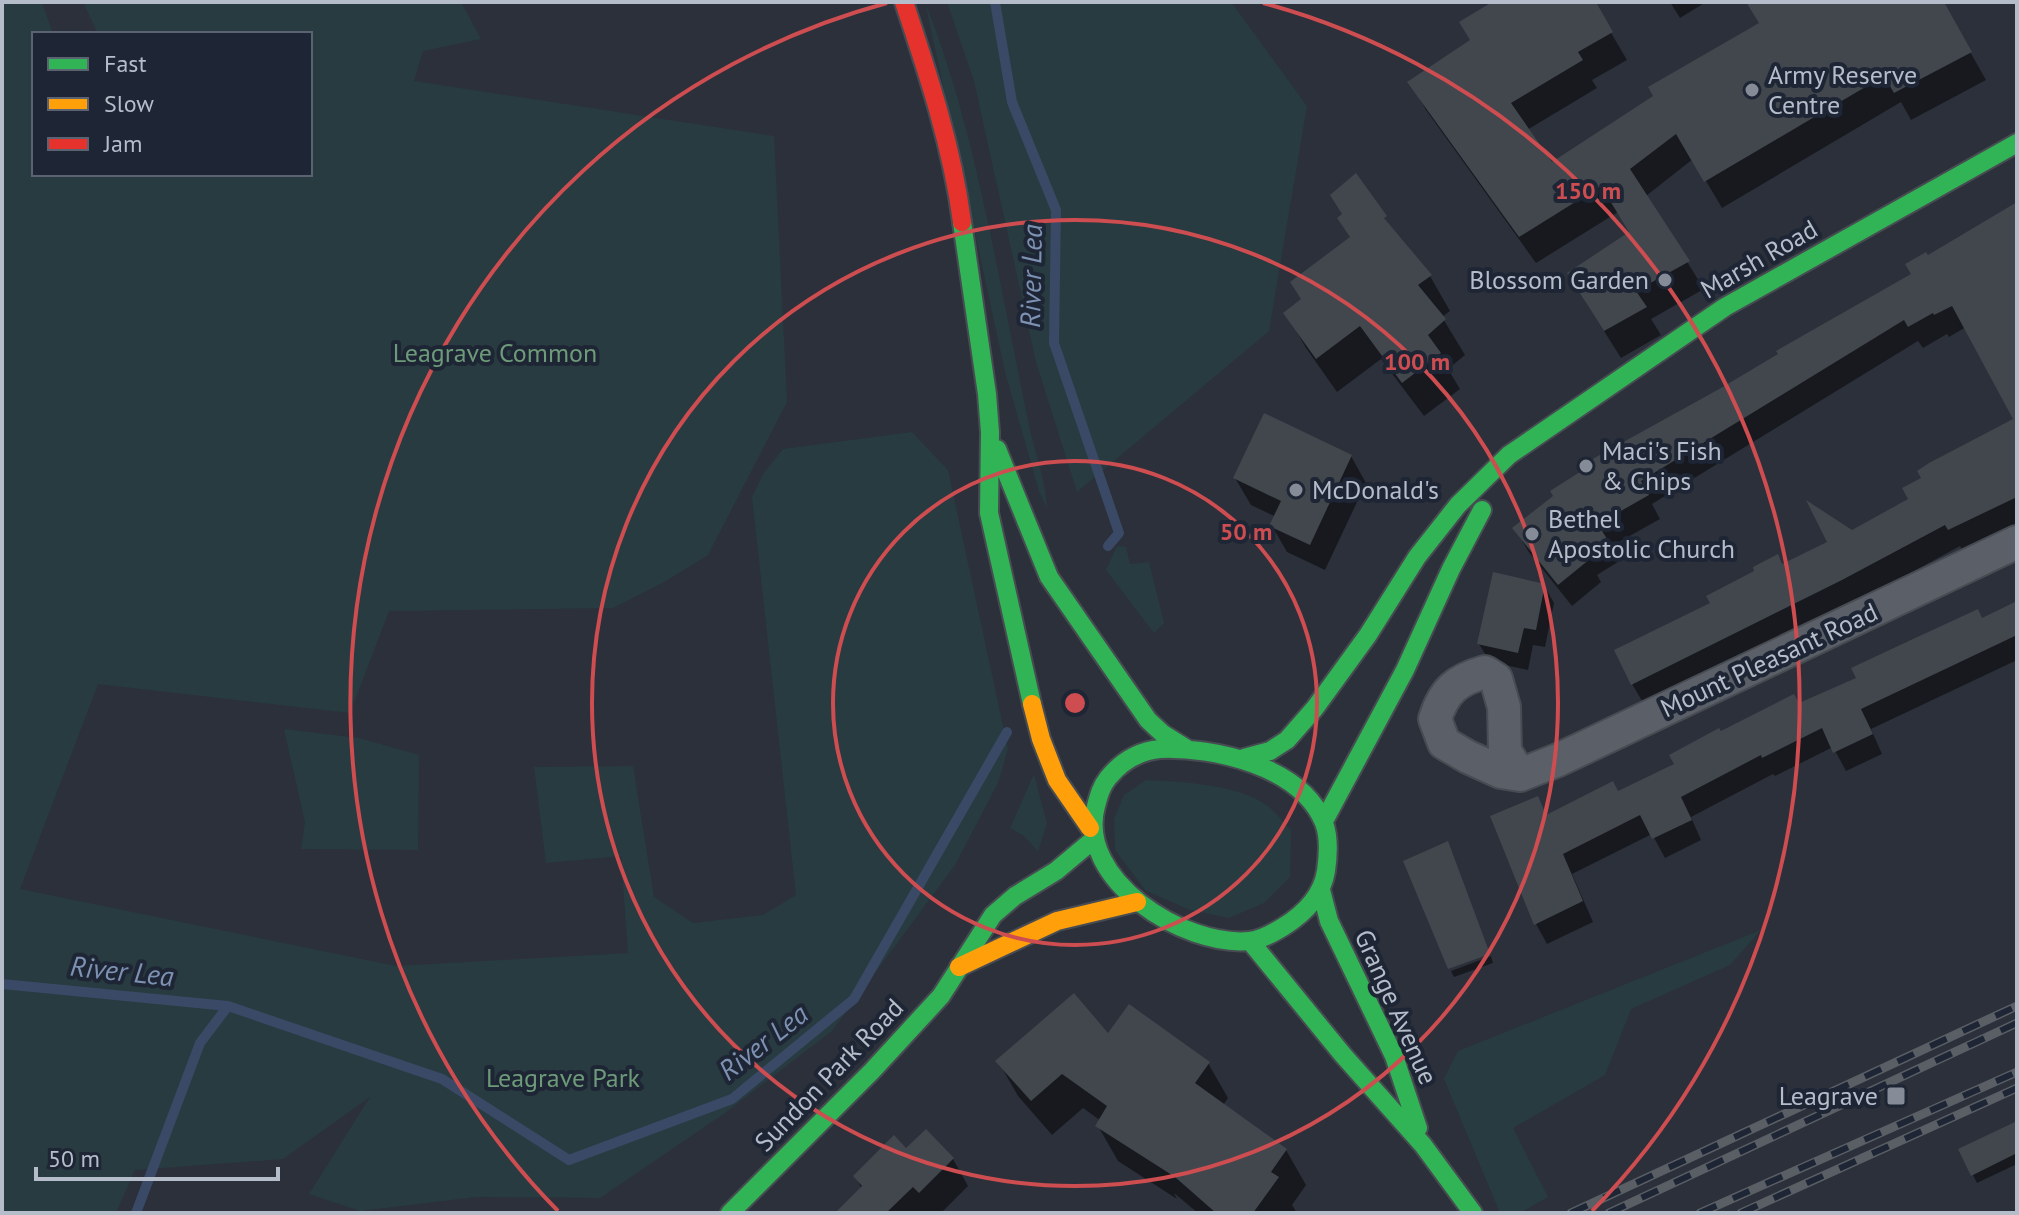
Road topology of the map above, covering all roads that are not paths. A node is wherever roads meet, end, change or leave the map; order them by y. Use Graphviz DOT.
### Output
graph roads {
  1 [pos="904,2"];
  2 [pos="2017,143"];
  3 [pos="990,432"];
  4 [pos="1536,436"];
  5 [pos="2017,542"];
  6 [pos="1187,749"];
  7 [pos="1244,758"];
  8 [pos="1520,775"];
  9 [pos="1324,821"];
  10 [pos="1091,834"];
  11 [pos="1321,890"];
  12 [pos="1137,902"];
  13 [pos="1250,941"];
  14 [pos="959,967"];
  15 [pos="1423,1145"];
  16 [pos="730,1213"];
  17 [pos="1473,1213"];
  1 -- 3 [label="main road"];
  2 -- 4 [label="main road, Marsh Road"];
  3 -- 6 [label="main road"];
  3 -- 10 [label="main road"];
  4 -- 7 [label="main road, Marsh Road"];
  4 -- 9 [label="main road, Marsh Road"];
  5 -- 8 [label="street, Mount Pleasant Road"];
  6 -- 7 [label="main road"];
  6 -- 10 [label="main road"];
  7 -- 9 [label="main road"];
  9 -- 11 [label="main road"];
  10 -- 12 [label="main road"];
  10 -- 14 [label="main road, Sundon Park Road"];
  11 -- 13 [label="main road"];
  11 -- 15 [label="main road, Grange Avenue"];
  12 -- 13 [label="main road"];
  12 -- 14 [label="main road"];
  13 -- 15 [label="main road, Grange Avenue"];
  14 -- 16 [label="main road, Sundon Park Road"];
  15 -- 17 [label="main road, Grange Avenue"];
}
